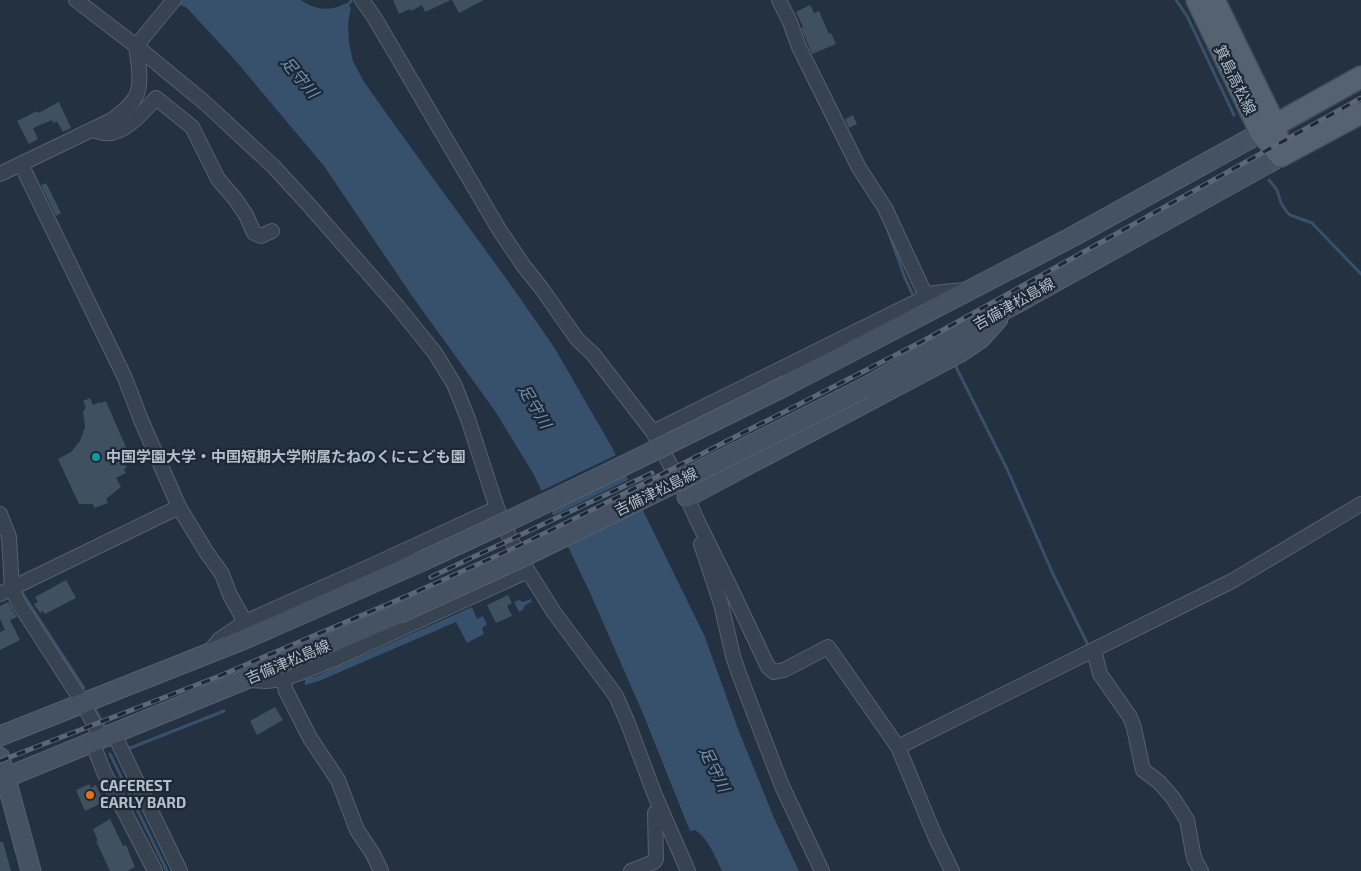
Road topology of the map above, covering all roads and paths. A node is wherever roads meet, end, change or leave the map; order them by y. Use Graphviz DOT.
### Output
graph roads {
  1 [pos="76,0"];
  2 [pos="174,0"];
  3 [pos="362,0"];
  4 [pos="779,0"];
  5 [pos="1197,0"];
  6 [pos="1214,0"];
  7 [pos="137,44"];
  8 [pos="1361,77"];
  9 [pos="1361,113"];
  10 [pos="1268,129"];
  11 [pos="92,130"];
  12 [pos="1281,156"];
  13 [pos="22,164"];
  14 [pos="0,174"];
  15 [pos="272,230"];
  16 [pos="973,289"];
  17 [pos="926,296"];
  18 [pos="1006,308"];
  19 [pos="653,432"];
  20 [pos="687,497"];
  21 [pos="1361,504"];
  22 [pos="180,507"];
  23 [pos="498,508"];
  24 [pos="0,514"];
  25 [pos="696,518"];
  26 [pos="528,572"];
  27 [pos="6,591"];
  28 [pos="246,622"];
  29 [pos="1094,650"];
  30 [pos="207,654"];
  31 [pos="282,679"];
  32 [pos="244,680"];
  33 [pos="83,703"];
  34 [pos="0,736"];
  35 [pos="110,743"];
  36 [pos="898,747"];
  37 [pos="0,757"];
  38 [pos="3,779"];
  39 [pos="660,808"];
  40 [pos="31,871"];
  41 [pos="155,871"];
  42 [pos="180,871"];
  43 [pos="381,871"];
  44 [pos="631,871"];
  45 [pos="688,871"];
  46 [pos="822,871"];
  47 [pos="952,871"];
  48 [pos="1201,871"];
  1 -- 7 [label="street"];
  2 -- 7 [label="street"];
  3 -- 19 [label="street"];
  4 -- 17 [label="street"];
  5 -- 10 [label="main road, 箕島高松線"];
  6 -- 10 [label="main road, 箕島高松線"];
  7 -- 11 [label="street"];
  7 -- 23 [label="street"];
  8 -- 10 [label="main road, 箕島高松線"];
  9 -- 12 [label="main road"];
  10 -- 12 [label="main road, 箕島高松線"];
  10 -- 16 [label="main road, 吉備津松島線"];
  11 -- 13 [label="street"];
  11 -- 15 [label="street"];
  12 -- 18 [label="main road, 吉備津松島線"];
  13 -- 14 [label="street"];
  13 -- 22 [label="street"];
  16 -- 17 [label="street"];
  16 -- 30 [label="main road, 吉備津松島線, bridge"];
  17 -- 19 [label="street"];
  18 -- 20 [label="main road"];
  18 -- 32 [label="main road, 吉備津松島線, bridge"];
  19 -- 20 [label="street"];
  20 -- 25 [label="street"];
  21 -- 29 [label="street"];
  22 -- 27 [label="street"];
  22 -- 28 [label="street"];
  23 -- 26 [label="street"];
  23 -- 28 [label="street"];
  24 -- 27 [label="street"];
  25 -- 36 [label="street"];
  25 -- 46 [label="street"];
  26 -- 31 [label="street"];
  26 -- 39 [label="street"];
  27 -- 33 [label="street"];
  28 -- 30 [label="street"];
  29 -- 36 [label="street"];
  29 -- 48 [label="street"];
  30 -- 33 [label="main road, 吉備津松島線"];
  31 -- 32 [label="street"];
  31 -- 43 [label="street"];
  32 -- 35 [label="main road, 吉備津松島線"];
  33 -- 34 [label="main road, 吉備津松島線"];
  33 -- 35 [label="street"];
  35 -- 38 [label="main road, 吉備津松島線"];
  35 -- 41 [label="street"];
  35 -- 42 [label="street"];
  36 -- 47 [label="street"];
  37 -- 38 [label="main road"];
  38 -- 40 [label="main road"];
  39 -- 44 [label="street"];
  39 -- 45 [label="street"];
}
